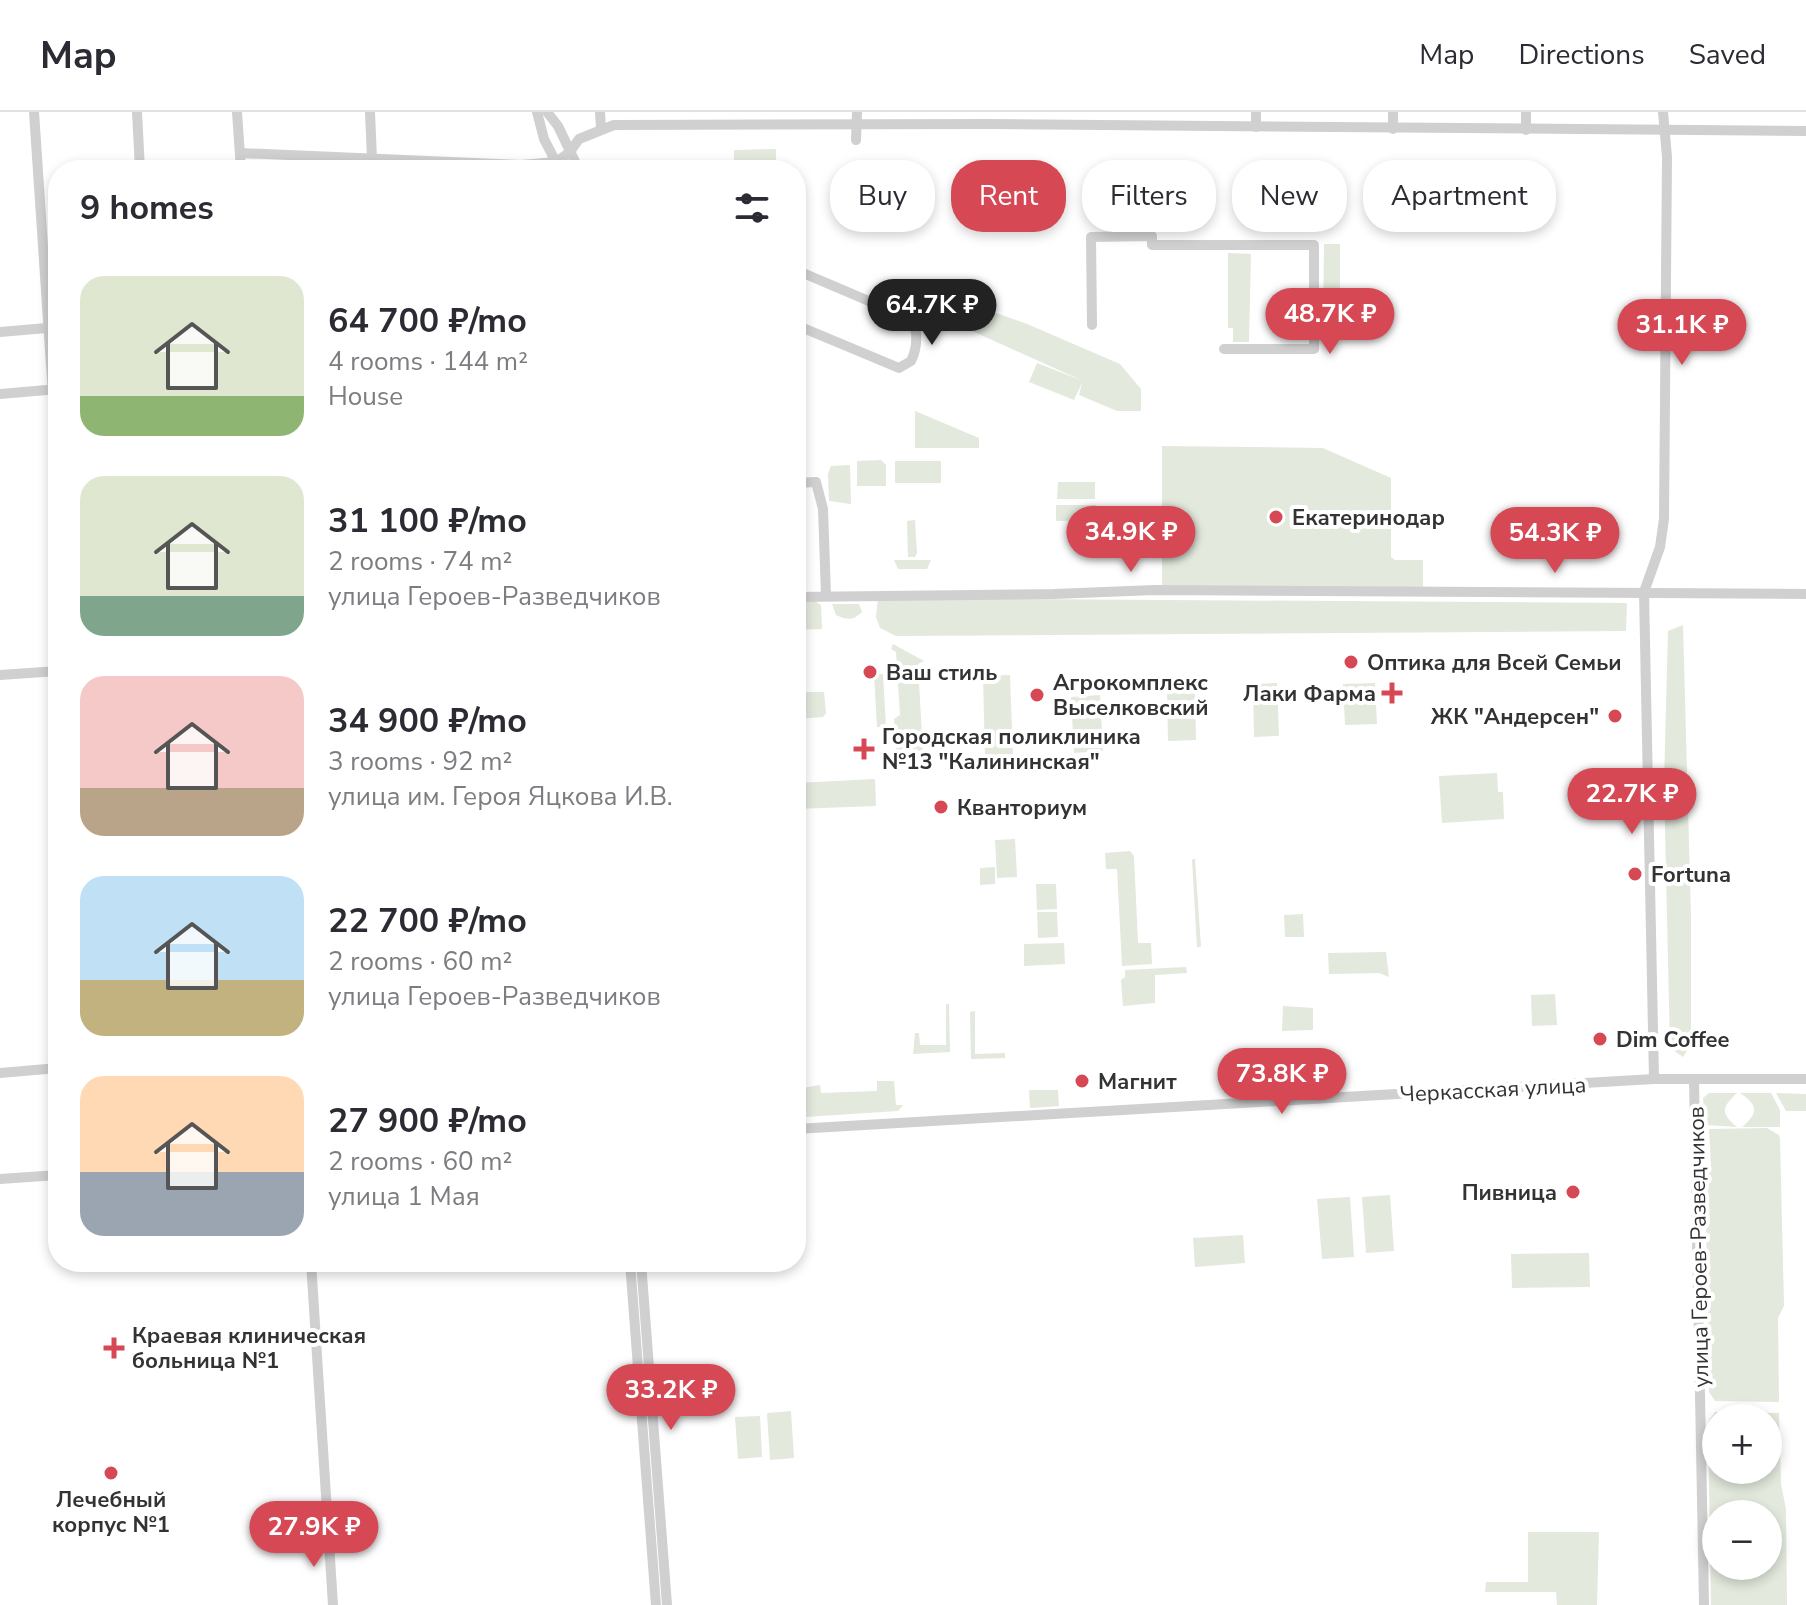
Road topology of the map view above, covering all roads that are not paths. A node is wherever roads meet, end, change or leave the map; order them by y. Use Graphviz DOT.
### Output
graph roads {
  1 [pos="34,112"];
  2 [pos="137,112"];
  3 [pos="237,112"];
  4 [pos="370,112"];
  5 [pos="537,112"];
  6 [pos="547,112"];
  7 [pos="600,112"];
  8 [pos="717,112"];
  9 [pos="857,112"];
  10 [pos="990,112"];
  11 [pos="1122,112"];
  12 [pos="1256,112"];
  13 [pos="1393,112"];
  14 [pos="1526,112"];
  15 [pos="1663,112"];
  16 [pos="990,124"];
  17 [pos="718,125"];
  18 [pos="856,125"];
  19 [pos="1123,126"];
  20 [pos="1256,127"];
  21 [pos="601,128"];
  22 [pos="1393,129"];
  23 [pos="1526,130"];
  24 [pos="1666,131"];
  25 [pos="1806,131"];
  26 [pos="544,139"];
  27 [pos="856,140"];
  28 [pos="570,152"];
  29 [pos="240,153"];
  30 [pos="372,159"];
  31 [pos="139,160"];
  32 [pos="240,160"];
  33 [pos="397,160"];
  34 [pos="531,160"];
  35 [pos="555,160"];
  36 [pos="563,160"];
  37 [pos="574,160"];
  38 [pos="806,274"];
  39 [pos="48,280"];
  40 [pos="1092,325"];
  41 [pos="48,328"];
  42 [pos="806,329"];
  43 [pos="0,332"];
  44 [pos="1224,349"];
  45 [pos="48,390"];
  46 [pos="0,394"];
  47 [pos="806,482"];
  48 [pos="1644,592"];
  49 [pos="1806,594"];
  50 [pos="826,595"];
  51 [pos="806,596"];
  52 [pos="48,672"];
  53 [pos="0,675"];
  54 [pos="48,1069"];
  55 [pos="0,1073"];
  56 [pos="1654,1079"];
  57 [pos="1806,1079"];
  58 [pos="1694,1080"];
  59 [pos="806,1128"];
  60 [pos="48,1176"];
  61 [pos="0,1179"];
  62 [pos="312,1272"];
  63 [pos="631,1272"];
  64 [pos="642,1272"];
  65 [pos="333,1605"];
  66 [pos="656,1605"];
  67 [pos="667,1605"];
  68 [pos="1704,1605"];
  1 -- 39 [label="street"];
  2 -- 31 [label="street"];
  3 -- 29 [label="street"];
  4 -- 30 [label="street"];
  5 -- 26 [label="street"];
  6 -- 28 [label="street"];
  7 -- 21 [label="street"];
  8 -- 17 [label="street"];
  9 -- 18 [label="street"];
  10 -- 16 [label="street"];
  11 -- 19 [label="street"];
  12 -- 20 [label="street"];
  13 -- 22 [label="street"];
  14 -- 23 [label="street"];
  15 -- 24 [label="street"];
  16 -- 18 [label="street"];
  16 -- 19 [label="street"];
  17 -- 18 [label="street"];
  17 -- 21 [label="street"];
  18 -- 27 [label="street"];
  19 -- 20 [label="street"];
  20 -- 22 [label="street"];
  21 -- 28 [label="street"];
  22 -- 23 [label="street"];
  23 -- 24 [label="street"];
  24 -- 25 [label="street"];
  24 -- 48 [label="street"];
  26 -- 34 [label="street"];
  26 -- 35 [label="street"];
  28 -- 36 [label="street"];
  28 -- 37 [label="street"];
  29 -- 30 [label="street"];
  29 -- 32 [label="street"];
  30 -- 33 [label="street"];
  38 -- 42 [label="street"];
  40 -- 44 [label="street"];
  41 -- 43 [label="street"];
  45 -- 46 [label="street"];
  47 -- 50 [label="street"];
  48 -- 49 [label="street"];
  48 -- 50 [label="street"];
  48 -- 56 [label="street"];
  50 -- 51 [label="street"];
  52 -- 53 [label="street"];
  54 -- 55 [label="street"];
  56 -- 58 [label="street, Черкасская улица"];
  56 -- 59 [label="street, Черкасская улица"];
  57 -- 58 [label="street, Черкасская улица"];
  58 -- 68 [label="street, улица Героев-Разведчиков"];
  60 -- 61 [label="street"];
  62 -- 65 [label="street"];
  63 -- 66 [label="street"];
  64 -- 67 [label="street"];
}
